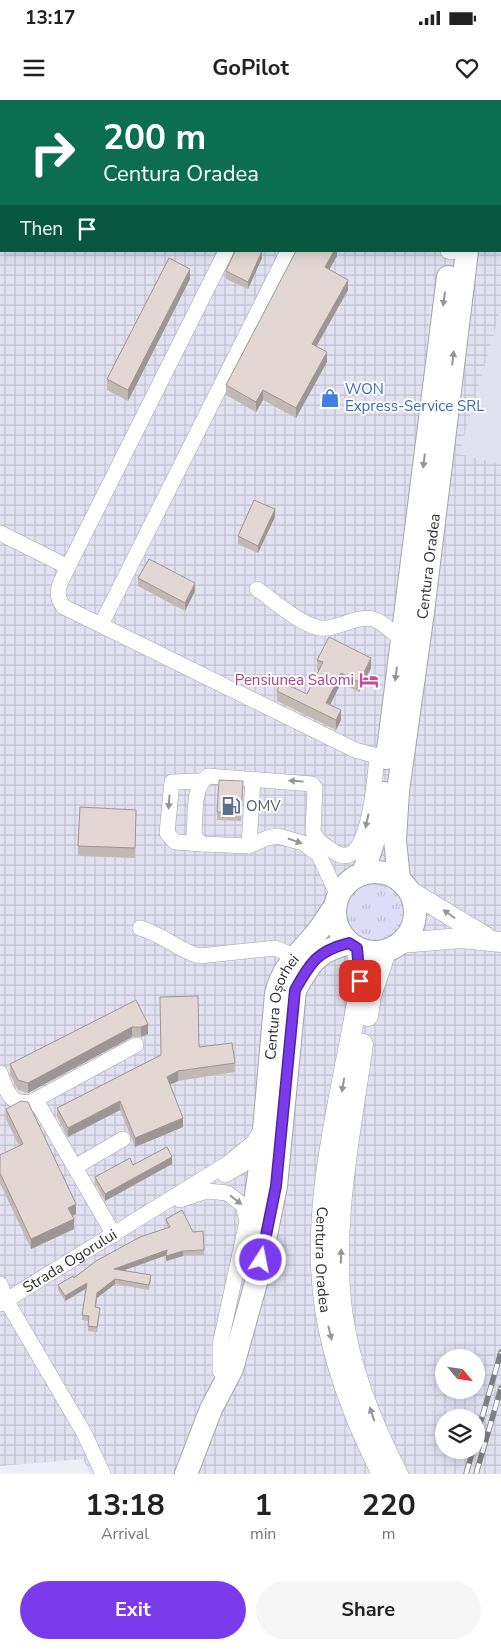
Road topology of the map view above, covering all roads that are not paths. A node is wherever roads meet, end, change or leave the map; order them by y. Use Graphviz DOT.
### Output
graph roads {
  1 [pos="226,252"];
  2 [pos="288,252"];
  3 [pos="454,252"];
  4 [pos="454,252"];
  5 [pos="0,533"];
  6 [pos="68,567"];
  7 [pos="257,590"];
  8 [pos="101,625"];
  9 [pos="400,639"];
  10 [pos="377,754"];
  11 [pos="254,779"];
  12 [pos="201,781"];
  13 [pos="203,844"];
  14 [pos="249,846"];
  15 [pos="340,855"];
  16 [pos="361,874"];
  17 [pos="403,885"];
  18 [pos="336,901"];
  19 [pos="140,928"];
  20 [pos="495,941"];
  21 [pos="353,946"];
  22 [pos="393,947"];
  23 [pos="294,956"];
  24 [pos="136,1045"];
  25 [pos="288,1072"];
  26 [pos="0,1073"];
  27 [pos="33,1101"];
  28 [pos="265,1123"];
  29 [pos="123,1139"];
  30 [pos="262,1152"];
  31 [pos="75,1166"];
  32 [pos="174,1202"];
  33 [pos="142,1218"];
  34 [pos="114,1235"];
  35 [pos="0,1284"];
  36 [pos="3,1302"];
  37 [pos="220,1371"];
  38 [pos="211,1409"];
  39 [pos="103,1474"];
  40 [pos="186,1474"];
  41 [pos="382,1474"];
  42 [pos="398,1474"];
  1 -- 6 [label="street"];
  2 -- 8 [label="street"];
  3 -- 9 [label="highway, Centura Oradea, one-way"];
  17 -- 4 [label="highway, Centura Oradea, one-way"];
  5 -- 6 [label="street"];
  6 -- 8 [label="street"];
  7 -- 9 [label="street"];
  8 -- 10 [label="street"];
  9 -- 10 [label="highway, Centura Oradea, one-way"];
  10 -- 15 [label="street, one-way"];
  10 -- 16 [label="highway, Centura Oradea"];
  11 -- 12 [label="street"];
  11 -- 14 [label="street"];
  15 -- 11 [label="street, one-way"];
  12 -- 13 [label="street"];
  12 -- 13 [label="street, one-way"];
  13 -- 14 [label="street"];
  14 -- 18 [label="street, one-way"];
  15 -- 16 [label="street"];
  16 -- 17 [label="highway"];
  16 -- 18 [label="highway"];
  20 -- 17 [label="main road, one-way"];
  17 -- 22 [label="highway"];
  18 -- 21 [label="highway"];
  18 -- 23 [label="highway, Centura Oșorhei"];
  19 -- 23 [label="street"];
  20 -- 22 [label="main road"];
  21 -- 22 [label="highway"];
  21 -- 25 [label="highway, Centura Oșorhei"];
  21 -- 41 [label="main road, Centura Oradea, one-way"];
  42 -- 22 [label="main road, Centura Oradea, one-way"];
  23 -- 28 [label="highway, Centura Oșorhei"];
  24 -- 27 [label="street"];
  25 -- 30 [label="street, Strada Ogorului"];
  25 -- 38 [label="highway, Centura Oșorhei"];
  26 -- 27 [label="street"];
  27 -- 31 [label="street"];
  28 -- 30 [label="highway, Centura Oșorhei"];
  28 -- 33 [label="street, Strada Ogorului"];
  29 -- 31 [label="street"];
  30 -- 32 [label="street, Strada Ogorului"];
  30 -- 37 [label="highway, Centura Oșorhei"];
  31 -- 34 [label="street"];
  32 -- 33 [label="street, Strada Ogorului"];
  32 -- 37 [label="street, Strada Ogorului, one-way"];
  33 -- 34 [label="street, Strada Ogorului"];
  34 -- 36 [label="street, Strada Ogorului"];
  35 -- 36 [label="street"];
  36 -- 39 [label="street"];
  37 -- 38 [label="highway, Centura Oșorhei"];
  38 -- 40 [label="highway, Centura Oșorhei"];
}
